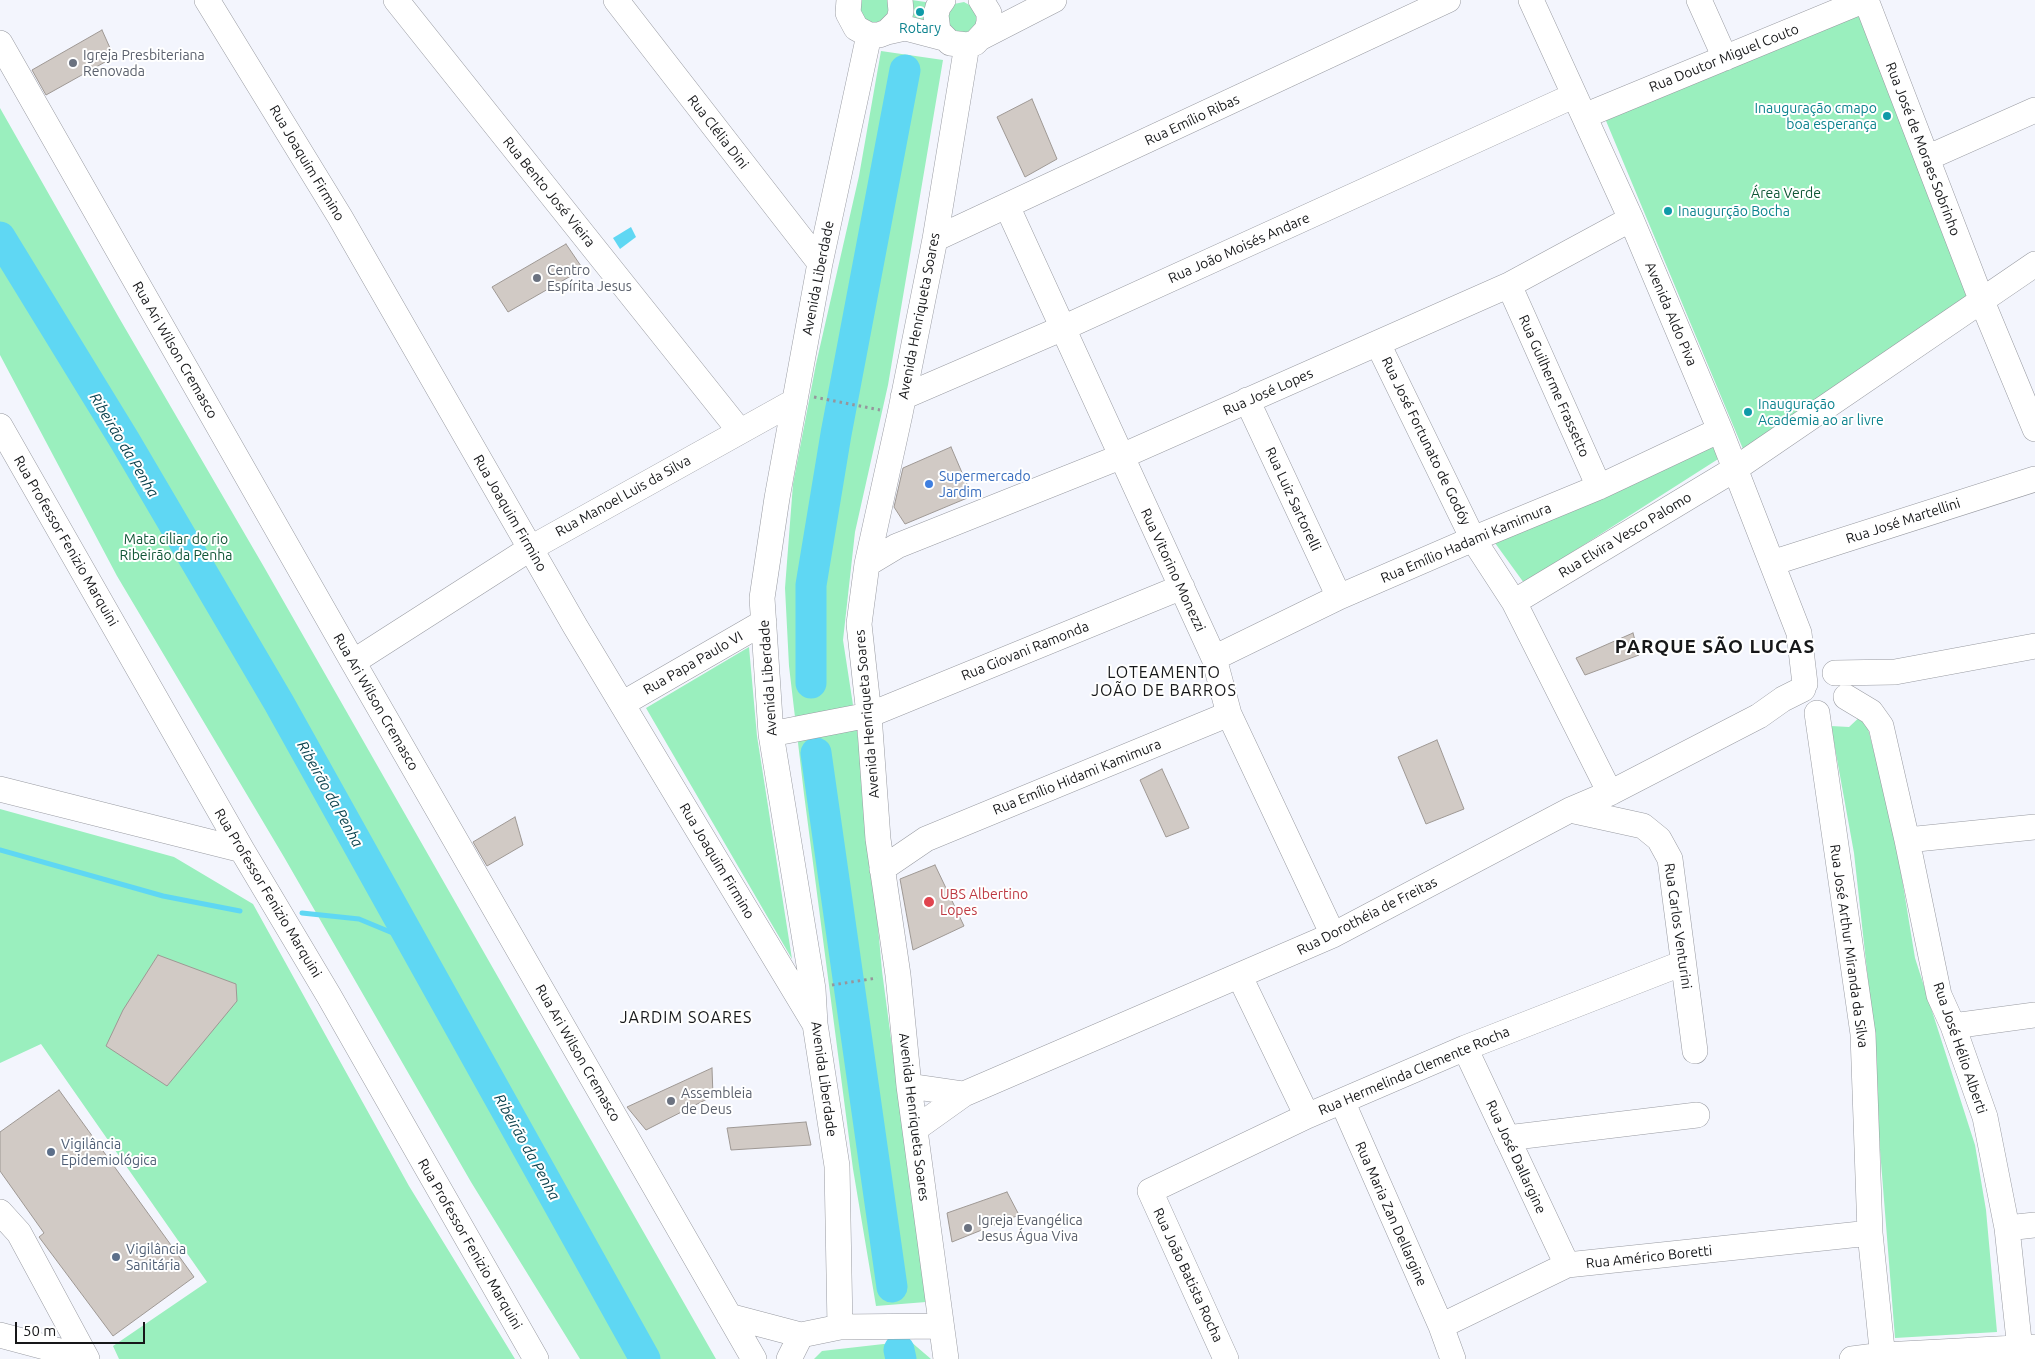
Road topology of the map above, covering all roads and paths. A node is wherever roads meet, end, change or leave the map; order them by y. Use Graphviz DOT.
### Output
graph roads {
  1 [pos="207,0"];
  2 [pos="396,0"];
  3 [pos="616,0"];
  4 [pos="832,0"];
  5 [pos="900,0"];
  6 [pos="943,0"];
  7 [pos="1448,0"];
  8 [pos="1531,0"];
  9 [pos="1700,0"];
  10 [pos="1865,0"];
  11 [pos="1049,2"];
  12 [pos="985,4"];
  13 [pos="864,22"];
  14 [pos="943,38"];
  15 [pos="974,41"];
  16 [pos="0,43"];
  17 [pos="1725,58"];
  18 [pos="1579,106"];
  19 [pos="2035,110"];
  20 [pos="1927,158"];
  21 [pos="1007,206"];
  22 [pos="1630,219"];
  23 [pos="934,239"];
  24 [pos="820,263"];
  25 [pos="2035,264"];
  26 [pos="1509,285"];
  27 [pos="1981,299"];
  28 [pos="1063,328"];
  29 [pos="1378,344"];
  30 [pos="796,397"];
  31 [pos="1247,400"];
  32 [pos="902,406"];
  33 [pos="0,426"];
  34 [pos="2035,429"];
  35 [pos="740,430"];
  36 [pos="1720,430"];
  37 [pos="1120,457"];
  38 [pos="1735,469"];
  39 [pos="2035,479"];
  40 [pos="1599,487"];
  41 [pos="874,533"];
  42 [pos="1473,539"];
  43 [pos="897,546"];
  44 [pos="531,548"];
  45 [pos="1772,563"];
  46 [pos="867,564"];
  47 [pos="1182,587"];
  48 [pos="1339,597"];
  49 [pos="1514,602"];
  50 [pos="764,622"];
  51 [pos="1799,633"];
  52 [pos="2035,646"];
  53 [pos="1214,658"];
  54 [pos="353,662"];
  55 [pos="1832,672"];
  56 [pos="1896,672"];
  57 [pos="1846,696"];
  58 [pos="1808,698"];
  59 [pos="622,704"];
  60 [pos="1229,714"];
  61 [pos="869,715"];
  62 [pos="771,734"];
  63 [pos="0,789"];
  64 [pos="1610,793"];
  65 [pos="1570,810"];
  66 [pos="2035,827"];
  67 [pos="878,839"];
  68 [pos="926,839"];
  69 [pos="1907,840"];
  70 [pos="242,850"];
  71 [pos="882,870"];
  72 [pos="1333,935"];
  73 [pos="1683,963"];
  74 [pos="1240,977"];
  75 [pos="867,979"];
  76 [pos="838,984"];
  77 [pos="2035,1014"];
  78 [pos="815,1024"];
  79 [pos="1953,1026"];
  80 [pos="1465,1048"];
  81 [pos="1695,1050"];
  82 [pos="909,1086"];
  83 [pos="964,1094"];
  84 [pos="1342,1101"];
  85 [pos="1697,1115"];
  86 [pos="1308,1116"];
  87 [pos="915,1129"];
  88 [pos="1507,1138"];
  89 [pos="1150,1191"];
  90 [pos="0,1212"];
  91 [pos="2035,1225"];
  92 [pos="2006,1228"];
  93 [pos="1870,1233"];
  94 [pos="1567,1265"];
  95 [pos="729,1316"];
  96 [pos="941,1326"];
  97 [pos="1441,1326"];
  98 [pos="840,1327"];
  99 [pos="0,1335"];
  100 [pos="801,1335"];
  101 [pos="2025,1351"];
  102 [pos="1883,1357"];
  103 [pos="86,1359"];
  104 [pos="536,1359"];
  105 [pos="754,1359"];
  106 [pos="790,1359"];
  107 [pos="946,1359"];
  108 [pos="1226,1359"];
  109 [pos="1453,1359"];
  110 [pos="1852,1359"];
  1 -- 44 [label="street, Rua Joaquim Firmino"];
  2 -- 35 [label="street, Rua Bento José Vieira"];
  3 -- 24 [label="street, Rua Clélia Dini"];
  4 -- 13 [label="street"];
  5 -- 13 [label="street"];
  6 -- 14 [label="street"];
  7 -- 21 [label="street, Rua Emílio Ribas"];
  8 -- 18 [label="street, Avenida Aldo Piva"];
  9 -- 17 [label="street"];
  10 -- 17 [label="street, Rua Doutor Miguel Couto"];
  10 -- 20 [label="street, Rua José de Moraes Sobrinho"];
  11 -- 12 [label="street"];
  11 -- 15 [label="street"];
  12 -- 15 [label="street, Avenida Henriqueta Soares"];
  13 -- 14 [label="street"];
  13 -- 24 [label="street, Avenida Liberdade"];
  14 -- 15 [label="street"];
  15 -- 23 [label="street, Avenida Henriqueta Soares"];
  16 -- 54 [label="street, Rua Ari Wilson Cremasco"];
  17 -- 18 [label="street, Rua Doutor Miguel Couto"];
  18 -- 22 [label="street, Avenida Aldo Piva"];
  18 -- 28 [label="street, Rua João Moisés Andare"];
  19 -- 20 [label="street"];
  20 -- 27 [label="street, Rua José de Moraes Sobrinho"];
  21 -- 23 [label="street, Rua Emílio Ribas"];
  21 -- 28 [label="street, Rua Vitorino Monezzi"];
  22 -- 26 [label="street, Rua José Lopes"];
  22 -- 36 [label="street, Avenida Aldo Piva"];
  23 -- 32 [label="street, Avenida Henriqueta Soares"];
  24 -- 30 [label="street, Avenida Liberdade"];
  25 -- 27 [label="street, Rua Elvira Vesco Palomo"];
  26 -- 29 [label="street, Rua José Lopes"];
  26 -- 40 [label="street, Rua Guilherme Frassetto"];
  27 -- 34 [label="street, Rua José de Moraes Sobrinho"];
  27 -- 38 [label="street, Rua Elvira Vesco Palomo"];
  28 -- 32 [label="street, Rua João Moisés Andare"];
  28 -- 37 [label="street, Rua Vitorino Monezzi"];
  29 -- 31 [label="street, Rua José Lopes"];
  29 -- 42 [label="street, Rua José Fortunato de Godóy"];
  30 -- 32 [label="path"];
  30 -- 35 [label="street, Rua Manoel Luis da Silva"];
  30 -- 50 [label="street, Avenida Liberdade"];
  31 -- 37 [label="street, Rua José Lopes"];
  31 -- 48 [label="street, Rua Luiz Sartorelli"];
  32 -- 41 [label="street, Avenida Henriqueta Soares"];
  33 -- 70 [label="street, Rua Professor Fenizio Marquini"];
  35 -- 44 [label="street, Rua Manoel Luis da Silva"];
  36 -- 38 [label="street, Avenida Aldo Piva"];
  36 -- 40 [label="street, Rua Emílio Hadami Kamimura"];
  37 -- 43 [label="street, Rua José Lopes"];
  37 -- 47 [label="street, Rua Vitorino Monezzi"];
  38 -- 45 [label="street, Avenida Aldo Piva"];
  38 -- 49 [label="street, Rua Elvira Vesco Palomo"];
  39 -- 45 [label="street, Rua José Martellini"];
  40 -- 42 [label="street, Rua Emílio Hadami Kamimura"];
  41 -- 43 [label="street"];
  41 -- 46 [label="street, Avenida Henriqueta Soares"];
  42 -- 48 [label="street, Rua Emílio Hadami Kamimura"];
  42 -- 49 [label="street"];
  43 -- 46 [label="street, Rua José Lopes"];
  44 -- 54 [label="street, Rua Manoel Luis da Silva"];
  44 -- 59 [label="street, Rua Joaquim Firmino"];
  45 -- 51 [label="street, Avenida Aldo Piva"];
  46 -- 61 [label="street, Avenida Henriqueta Soares"];
  47 -- 53 [label="street, Rua Vitorino Monezzi"];
  47 -- 61 [label="street, Rua Giovani Ramonda"];
  48 -- 53 [label="street, Rua Emílio Hadami Kamimura"];
  49 -- 64 [label="street"];
  50 -- 59 [label="street, Rua Papa Paulo VI"];
  50 -- 62 [label="street, Avenida Liberdade"];
  51 -- 55 [label="street, Avenida Aldo Piva"];
  51 -- 58 [label="street, Avenida Aldo Piva"];
  52 -- 56 [label="street"];
  53 -- 60 [label="street, Rua Vitorino Monezzi"];
  54 -- 95 [label="street, Rua Ari Wilson Cremasco"];
  55 -- 56 [label="street"];
  55 -- 57 [label="street"];
  55 -- 58 [label="street"];
  56 -- 57 [label="street"];
  57 -- 58 [label="street"];
  57 -- 69 [label="street, Rua José Hélio Alberti"];
  58 -- 64 [label="street, Rua Dorothéia de Freitas"];
  58 -- 93 [label="street, Rua José Arthur Miranda da Silva"];
  59 -- 78 [label="street, Rua Joaquim Firmino"];
  60 -- 68 [label="street, Rua Emílio Hidami Kamimura"];
  60 -- 72 [label="street, Rua Vitorino Monezzi"];
  61 -- 62 [label="street, Rua Giovani Ramonda"];
  61 -- 67 [label="street, Avenida Henriqueta Soares"];
  62 -- 78 [label="street, Avenida Liberdade"];
  63 -- 70 [label="street"];
  64 -- 65 [label="street, Rua Dorothéia de Freitas"];
  65 -- 72 [label="street, Rua Dorothéia de Freitas"];
  65 -- 73 [label="street, Rua Carlos Venturini"];
  66 -- 69 [label="street"];
  67 -- 68 [label="street, Rua Emílio Hidami Kamimura"];
  67 -- 71 [label="street, Avenida Henriqueta Soares"];
  68 -- 71 [label="street, Rua Emílio Hidami Kamimura"];
  69 -- 79 [label="street, Rua José Hélio Alberti"];
  70 -- 104 [label="street, Rua Professor Fenizio Marquini"];
  71 -- 82 [label="street, Avenida Henriqueta Soares"];
  72 -- 74 [label="street, Rua Dorothéia de Freitas"];
  73 -- 80 [label="street, Rua Hermelinda Clemente Rocha"];
  73 -- 81 [label="street, Rua Carlos Venturini"];
  74 -- 83 [label="street, Rua Dorothéia de Freitas"];
  74 -- 86 [label="street"];
  75 -- 76 [label="path"];
  77 -- 79 [label="street"];
  78 -- 98 [label="street, Avenida Liberdade"];
  79 -- 92 [label="street, Rua José Hélio Alberti"];
  80 -- 84 [label="street, Rua Hermelinda Clemente Rocha"];
  80 -- 88 [label="street, Rua José Dallargine"];
  82 -- 83 [label="street"];
  82 -- 87 [label="street, Avenida Henriqueta Soares"];
  83 -- 87 [label="street, Rua Dorothéia de Freitas"];
  84 -- 86 [label="street, Rua Hermelinda Clemente Rocha"];
  84 -- 97 [label="street, Rua Maria Zan Dellargine"];
  85 -- 88 [label="street"];
  86 -- 89 [label="street, Rua Hermelinda Clemente Rocha"];
  87 -- 96 [label="street, Avenida Henriqueta Soares"];
  88 -- 94 [label="street, Rua José Dallargine"];
  89 -- 108 [label="street, Rua João Batista Rocha"];
  90 -- 103 [label="street"];
  91 -- 92 [label="street"];
  92 -- 101 [label="street, Rua José Hélio Alberti"];
  93 -- 94 [label="street, Rua Américo Boretti"];
  93 -- 102 [label="street, Rua José Arthur Miranda da Silva"];
  94 -- 97 [label="street, Rua Américo Boretti"];
  95 -- 100 [label="street"];
  95 -- 105 [label="street, Rua Ari Wilson Cremasco"];
  96 -- 98 [label="street"];
  96 -- 107 [label="street, Avenida Henriqueta Soares"];
  97 -- 109 [label="street, Rua Maria Zan Dellargine"];
  98 -- 100 [label="street"];
  99 -- 103 [label="street"];
  100 -- 106 [label="street"];
  101 -- 102 [label="street"];
  102 -- 110 [label="street"];
}
